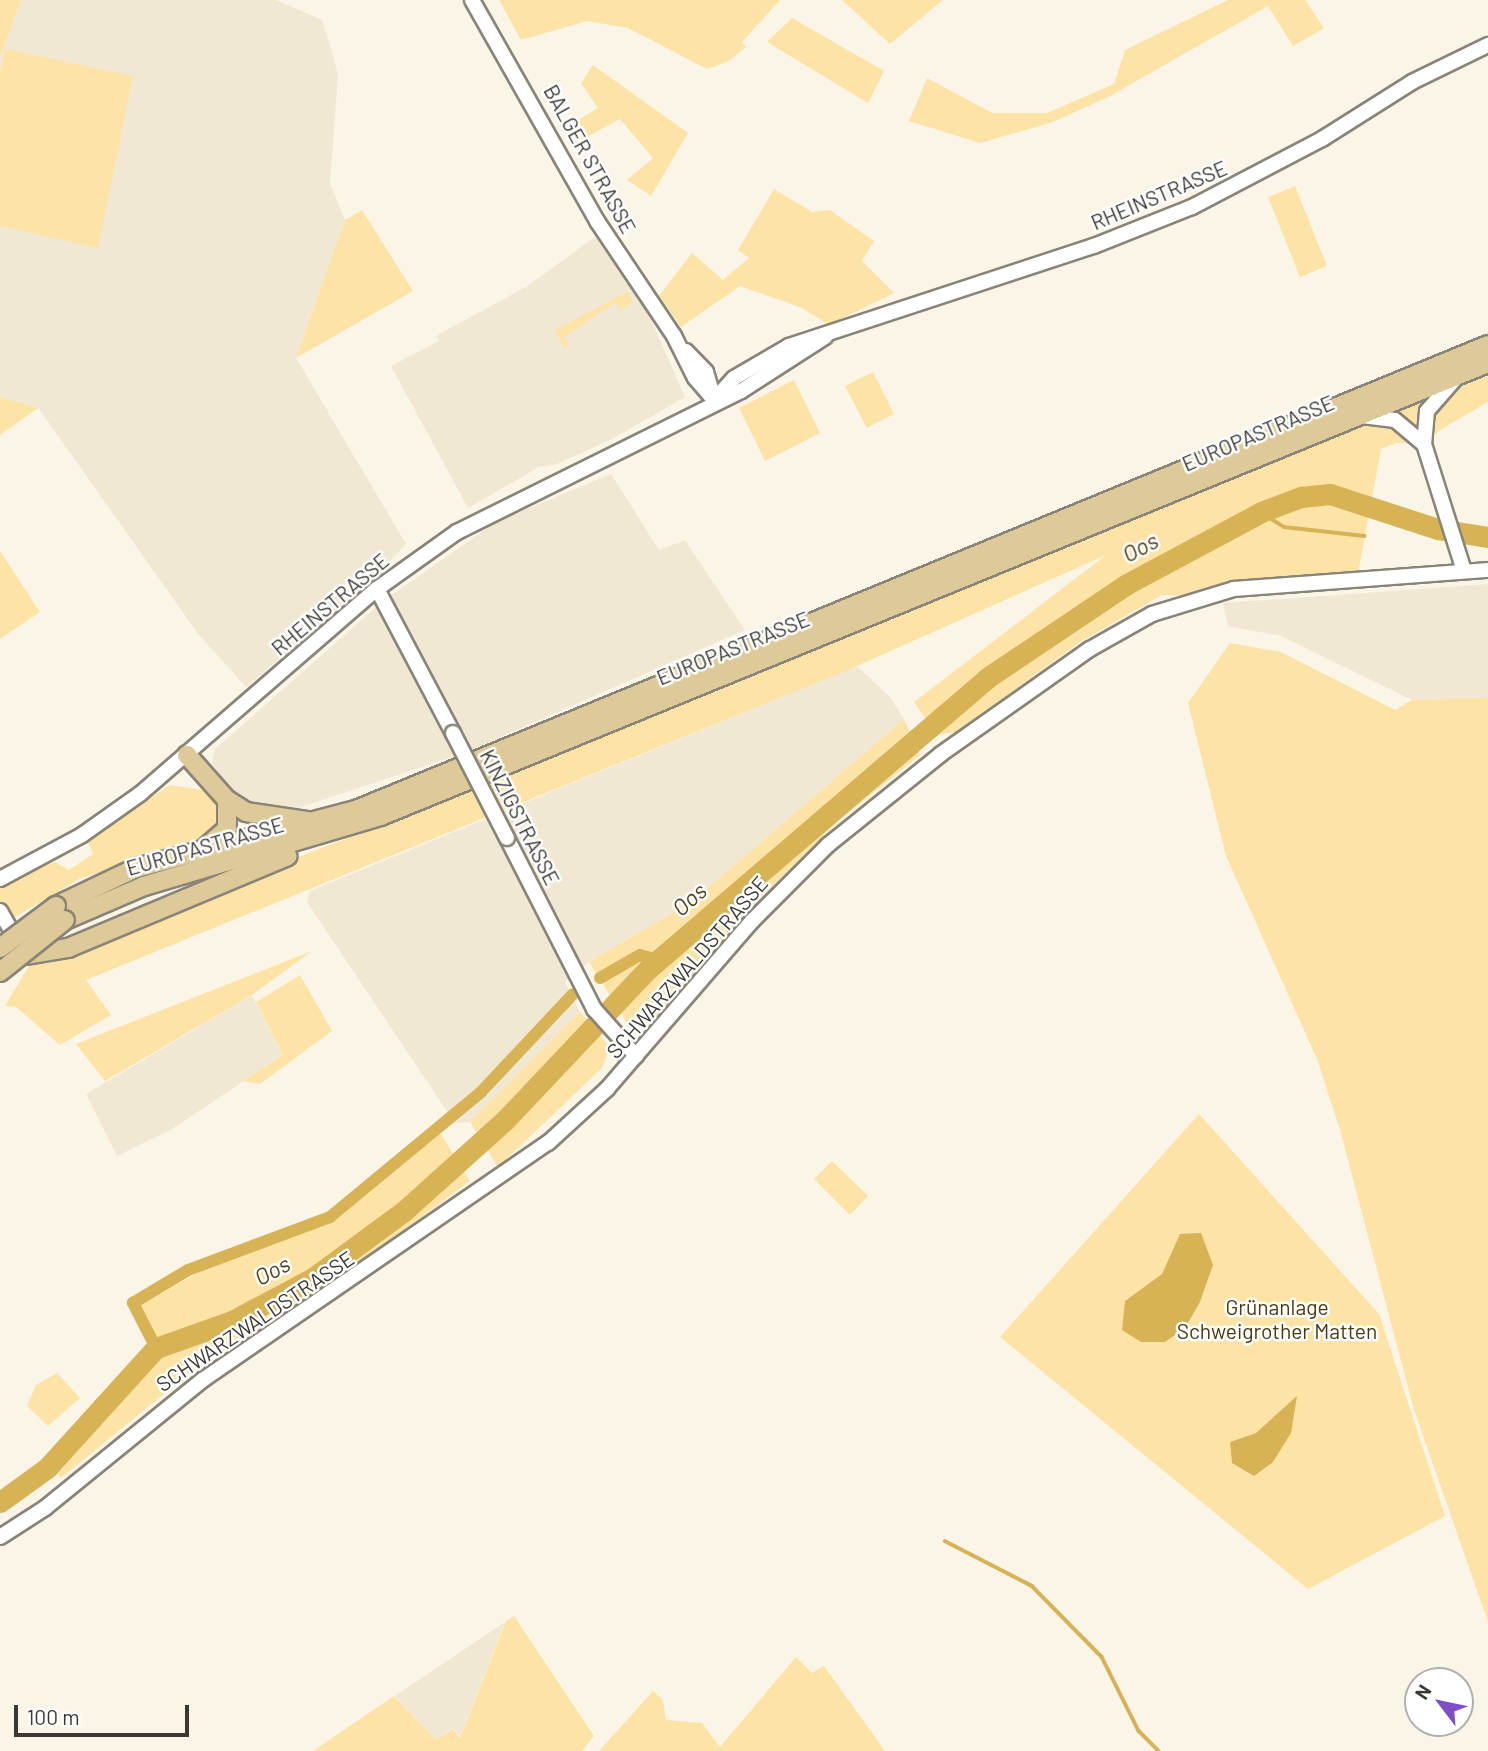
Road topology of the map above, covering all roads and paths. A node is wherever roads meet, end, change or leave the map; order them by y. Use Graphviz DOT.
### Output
graph roads {
  1 [pos="472,0"];
  2 [pos="1488,46"];
  3 [pos="1488,345"];
  4 [pos="1488,363"];
  5 [pos="1460,375"];
  6 [pos="715,400"];
  7 [pos="1357,416"];
  8 [pos="1424,444"];
  9 [pos="1488,570"];
  10 [pos="1464,571"];
  11 [pos="377,589"];
  12 [pos="187,755"];
  13 [pos="227,800"];
  14 [pos="383,815"];
  15 [pos="318,822"];
  16 [pos="202,850"];
  17 [pos="0,879"];
  18 [pos="0,911"];
  19 [pos="61,913"];
  20 [pos="0,948"];
  21 [pos="24,955"];
  22 [pos="0,972"];
  23 [pos="636,1056"];
  24 [pos="0,1537"];
  1 -- 6 [label="street, BALGER STRASSE"];
  2 -- 6 [label="street, RHEINSTRASSE"];
  3 -- 15 [label="main road, EUROPASTRASSE"];
  4 -- 5 [label="main road, EUROPASTRASSE"];
  5 -- 7 [label="main road, EUROPASTRASSE"];
  5 -- 8 [label="street"];
  6 -- 11 [label="street, RHEINSTRASSE"];
  7 -- 8 [label="street"];
  7 -- 14 [label="main road, EUROPASTRASSE"];
  8 -- 10 [label="street"];
  9 -- 10 [label="street, SCHWARZWALDSTRASSE"];
  10 -- 23 [label="street, SCHWARZWALDSTRASSE"];
  11 -- 12 [label="street, RHEINSTRASSE"];
  11 -- 23 [label="street, KINZIGSTRASSE, bridge"];
  12 -- 13 [label="main road"];
  12 -- 17 [label="street, RHEINSTRASSE"];
  13 -- 15 [label="main road"];
  13 -- 16 [label="main road"];
  14 -- 19 [label="main road, EUROPASTRASSE"];
  14 -- 21 [label="main road"];
  15 -- 16 [label="main road, EUROPASTRASSE"];
  16 -- 19 [label="main road, EUROPASTRASSE"];
  18 -- 21 [label="street"];
  19 -- 20 [label="main road, EUROPASTRASSE, bridge"];
  19 -- 22 [label="main road, EUROPASTRASSE, bridge"];
  23 -- 24 [label="street, SCHWARZWALDSTRASSE"];
}
